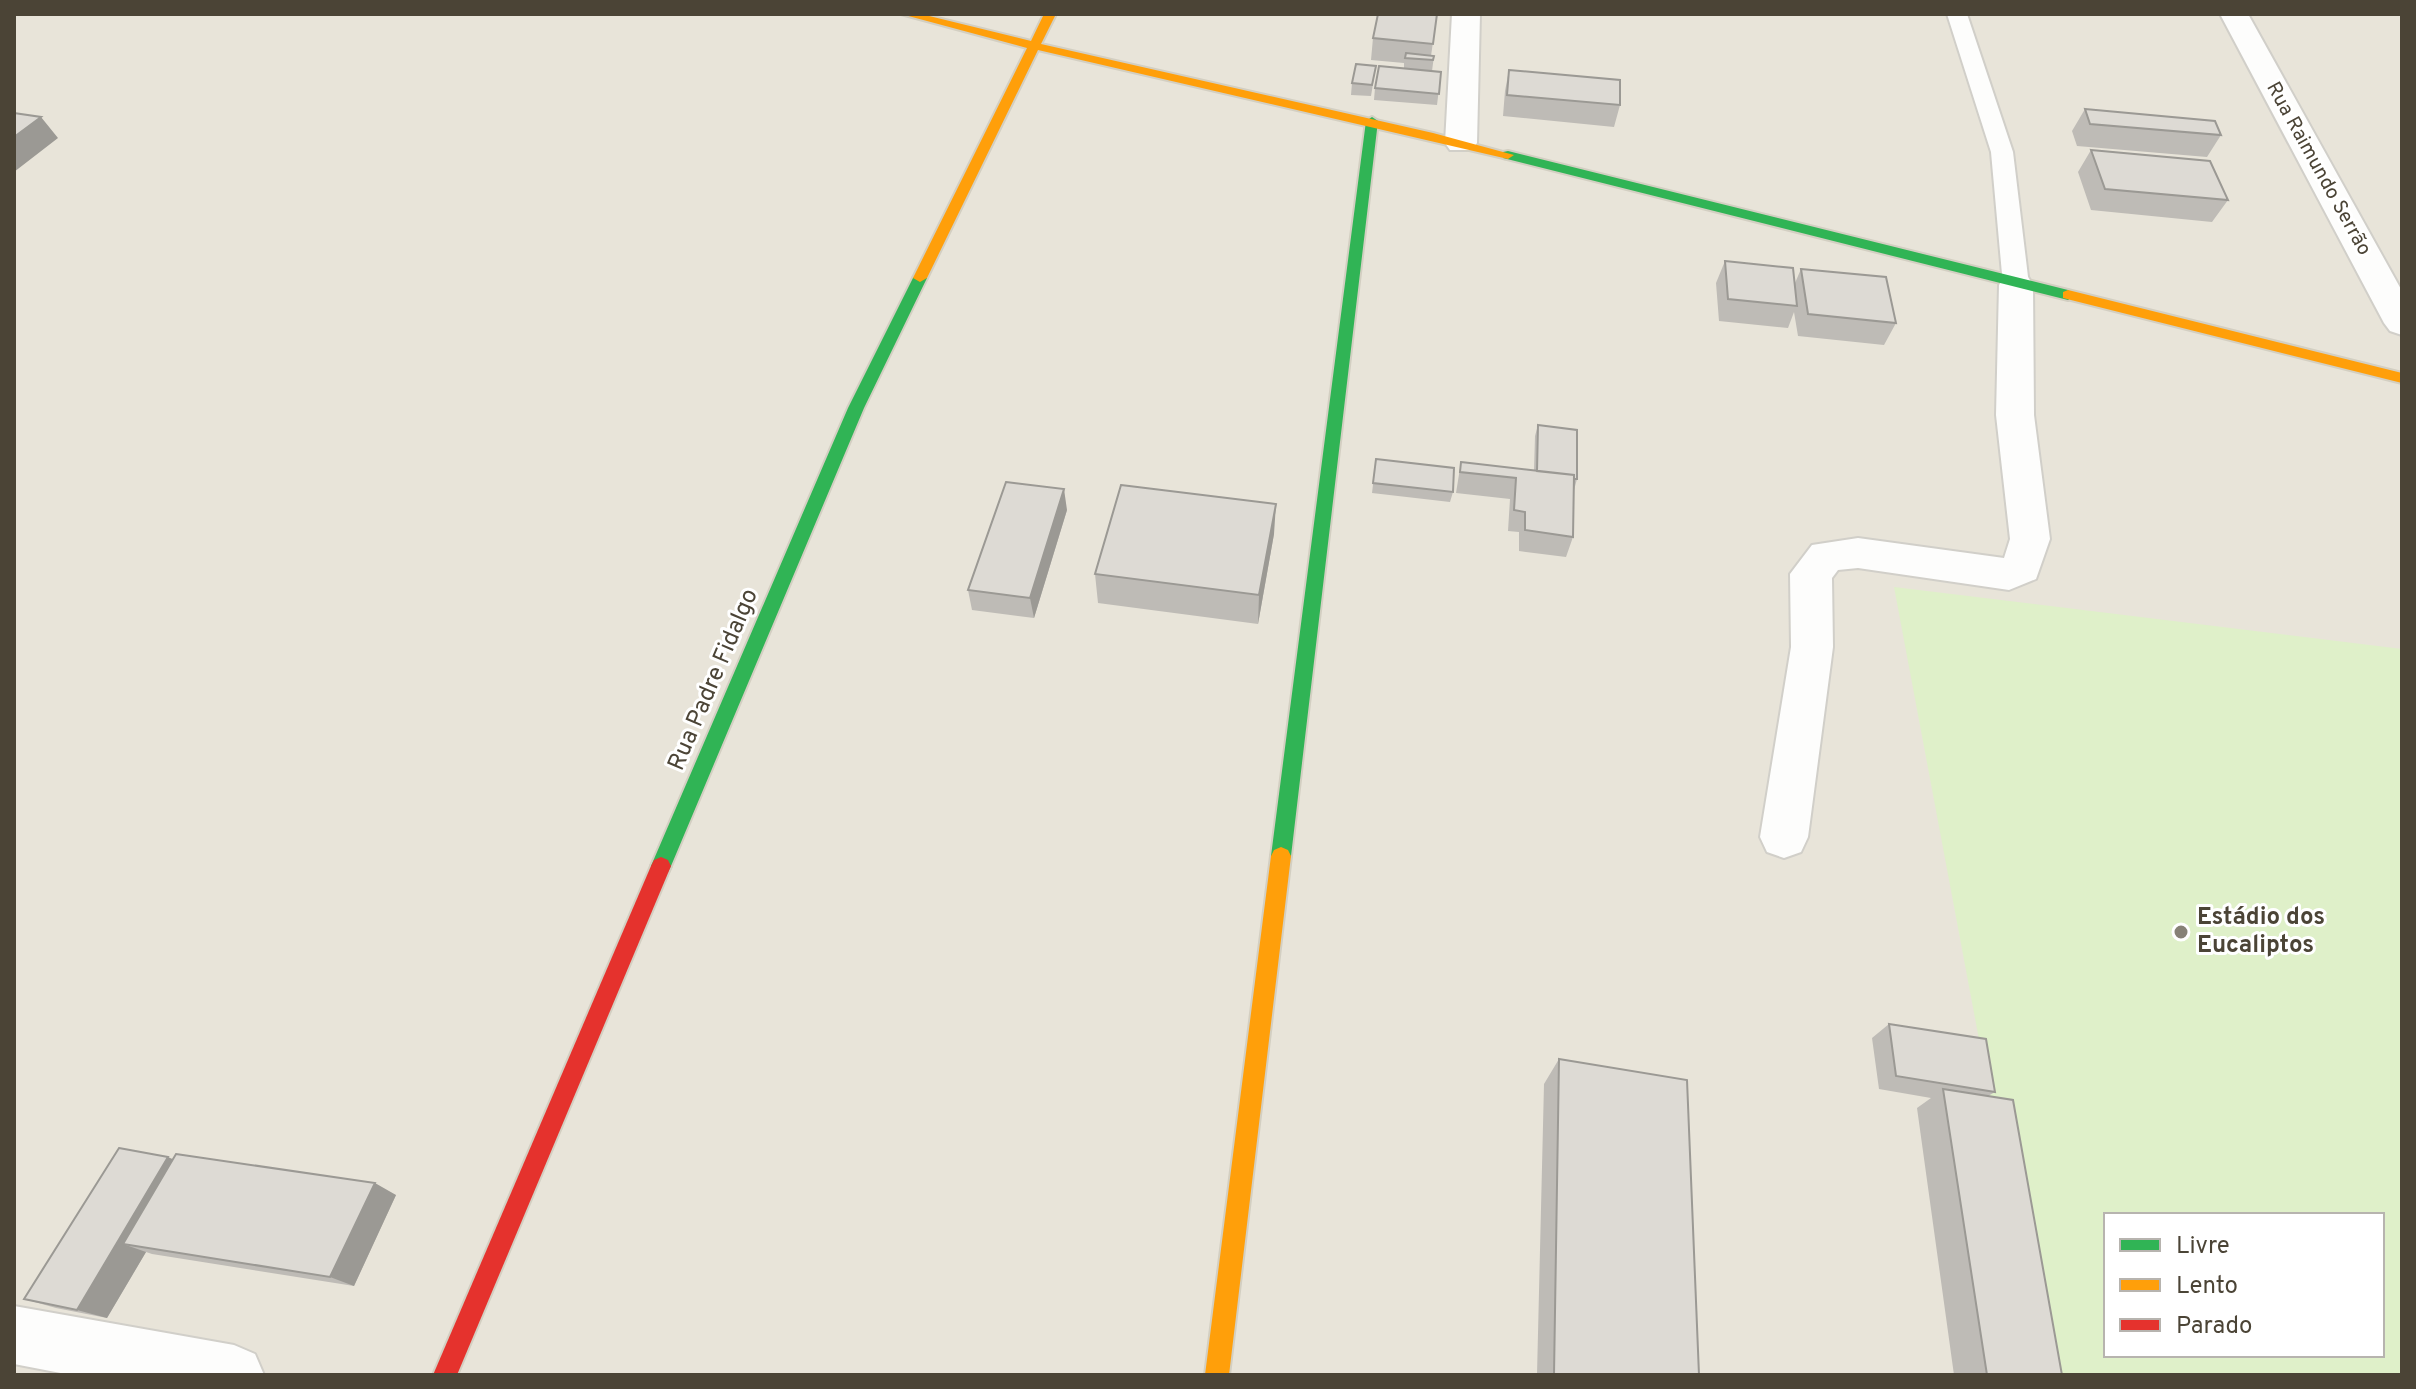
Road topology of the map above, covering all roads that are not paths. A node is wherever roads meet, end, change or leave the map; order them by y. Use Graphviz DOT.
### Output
graph roads {
  1 [pos="907,14"];
  2 [pos="1050,14"];
  3 [pos="1466,14"];
  4 [pos="1957,14"];
  5 [pos="2234,14"];
  6 [pos="1035,48"];
  7 [pos="1372,121"];
  8 [pos="1461,143"];
  9 [pos="2016,285"];
  10 [pos="2402,323"];
  11 [pos="2402,378"];
  12 [pos="1784,837"];
  13 [pos="14,1335"];
  14 [pos="234,1375"];
  15 [pos="445,1375"];
  16 [pos="1217,1375"];
  1 -- 6 [label="street"];
  2 -- 6 [label="street, Rua Padre Fidalgo"];
  3 -- 8 [label="street"];
  4 -- 9 [label="lane"];
  5 -- 10 [label="street, Rua Raimundo Serrão"];
  6 -- 7 [label="street"];
  6 -- 15 [label="street, Rua Padre Fidalgo"];
  7 -- 8 [label="street"];
  7 -- 16 [label="street"];
  8 -- 9 [label="street"];
  9 -- 11 [label="street"];
  9 -- 12 [label="street"];
  13 -- 14 [label="street"];
}
